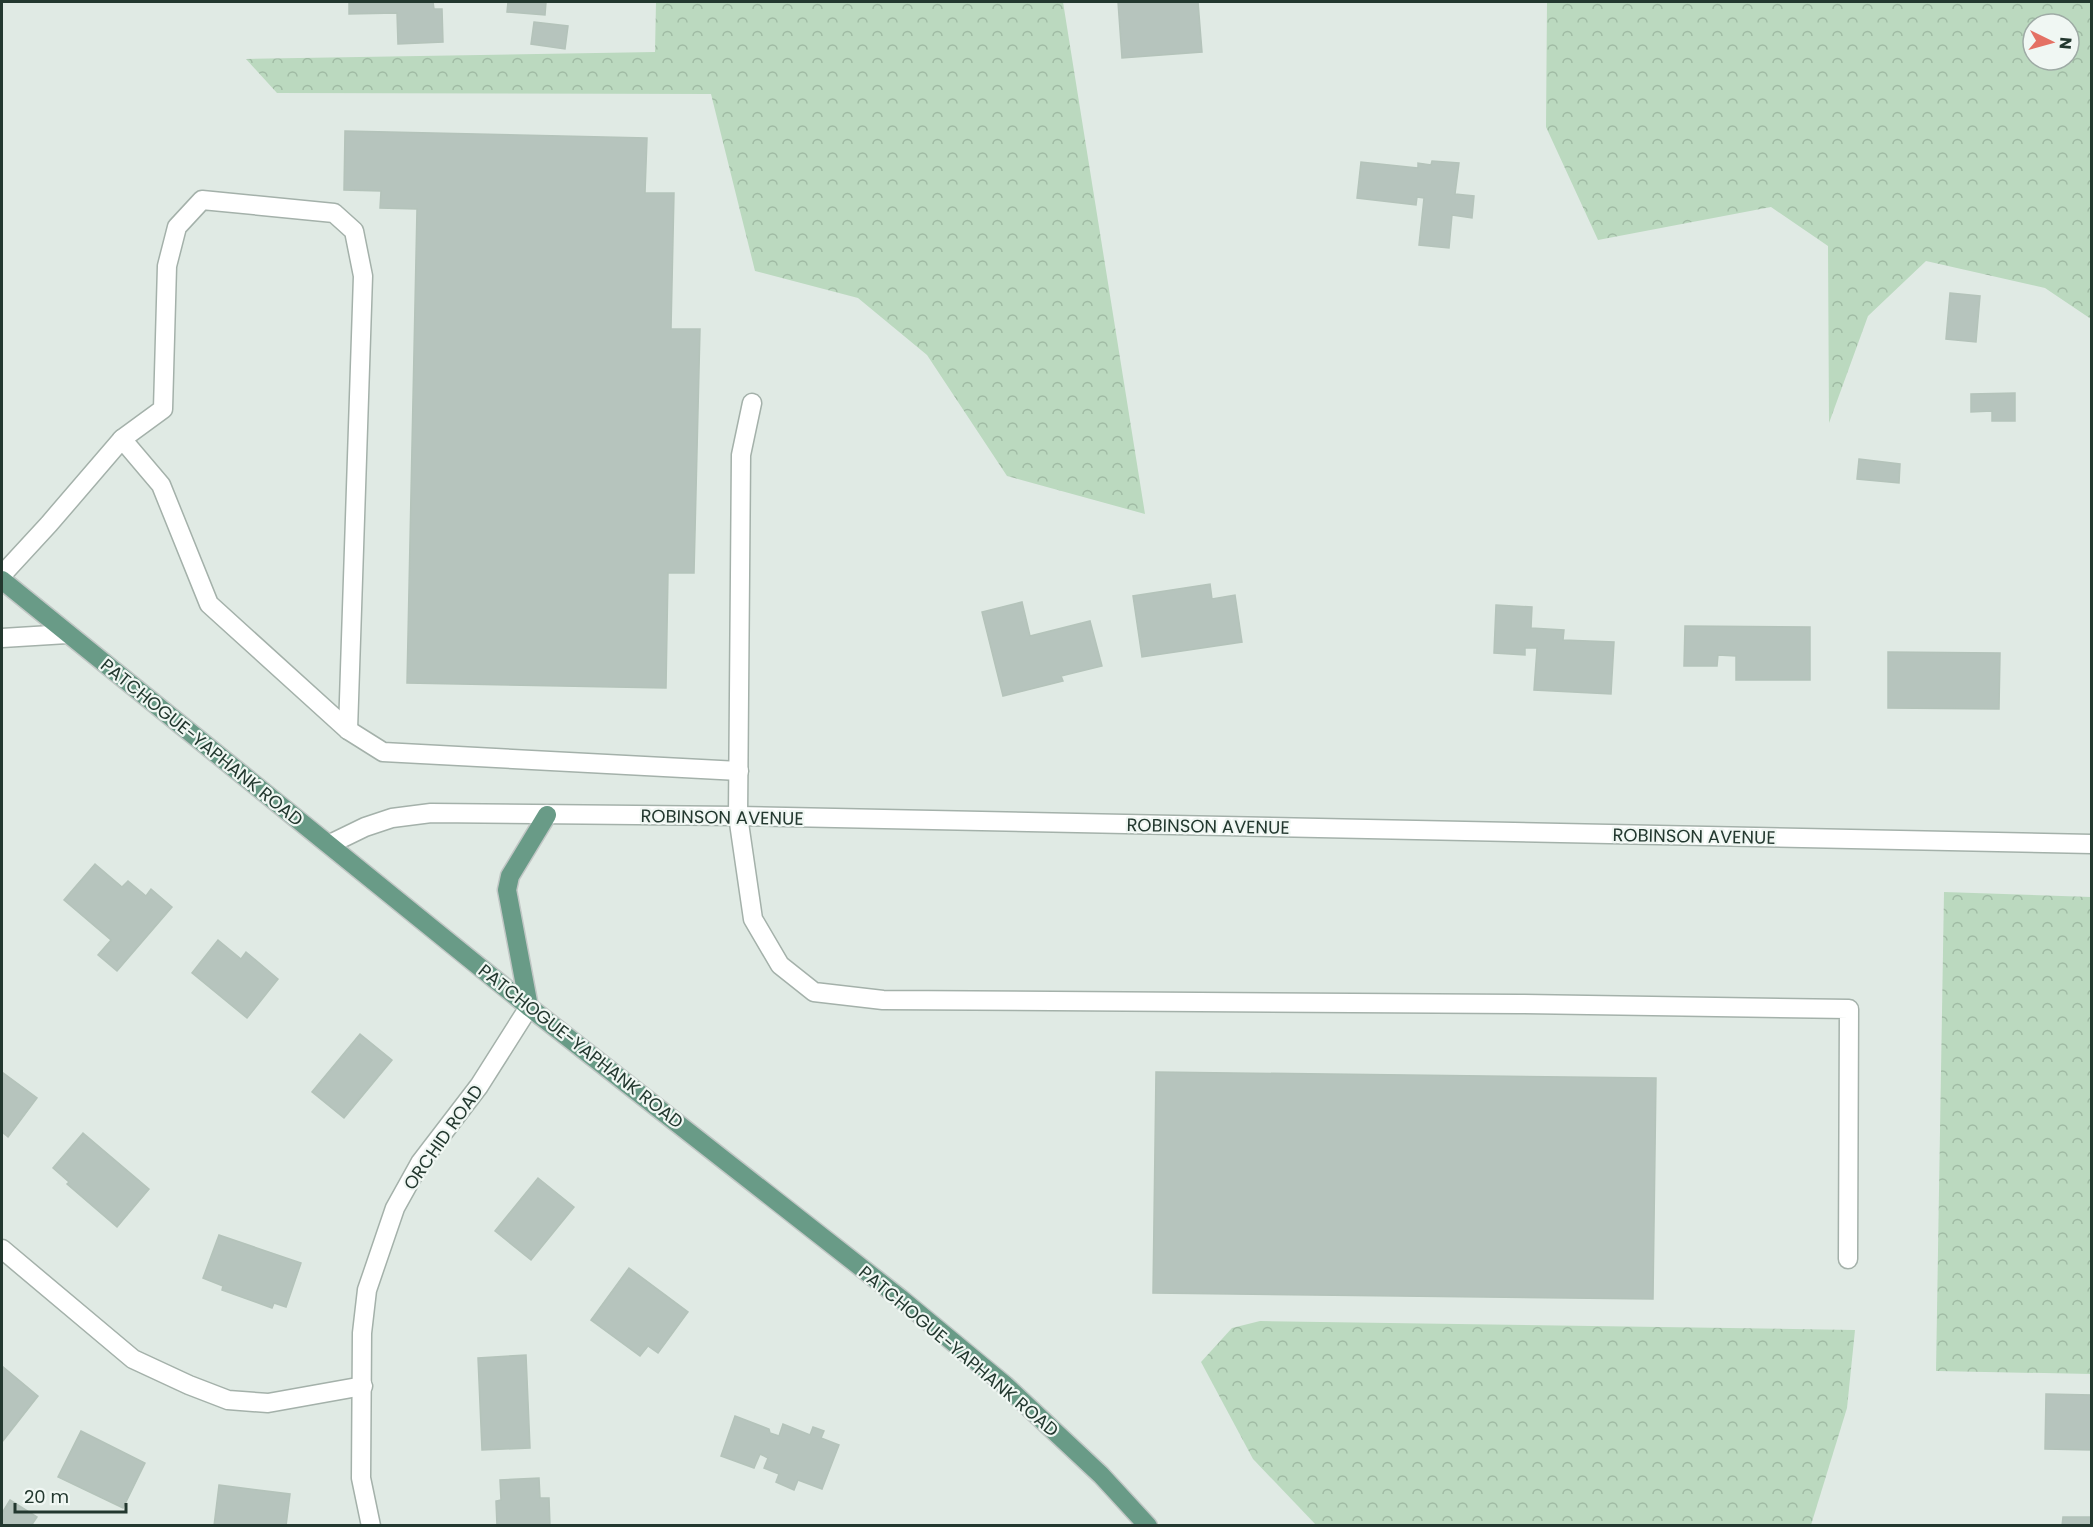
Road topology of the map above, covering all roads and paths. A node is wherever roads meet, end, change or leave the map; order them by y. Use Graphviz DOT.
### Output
graph roads {
  1 [pos="752,403"];
  2 [pos="122,439"];
  3 [pos="2,575"];
  4 [pos="2,580"];
  5 [pos="67,634"];
  6 [pos="2,638"];
  7 [pos="348,730"];
  8 [pos="739,771"];
  9 [pos="547,815"];
  10 [pos="738,816"];
  11 [pos="330,844"];
  12 [pos="2091,844"];
  13 [pos="529,1007"];
  14 [pos="2,1249"];
  15 [pos="1848,1259"];
  16 [pos="363,1386"];
  17 [pos="370,1526"];
  18 [pos="1148,1526"];
  1 -- 8 [label="street"];
  2 -- 3 [label="street"];
  2 -- 7 [label="street"];
  2 -- 7 [label="street"];
  4 -- 5 [label="main road, PATCHOGUE-YAPHANK ROAD"];
  5 -- 6 [label="street"];
  5 -- 11 [label="main road, PATCHOGUE-YAPHANK ROAD"];
  7 -- 8 [label="street"];
  8 -- 10 [label="street"];
  9 -- 10 [label="street, ROBINSON AVENUE"];
  9 -- 11 [label="street, ROBINSON AVENUE"];
  9 -- 13 [label="main road"];
  10 -- 12 [label="street, ROBINSON AVENUE"];
  10 -- 15 [label="street"];
  11 -- 13 [label="main road, PATCHOGUE-YAPHANK ROAD"];
  13 -- 16 [label="street, ORCHID ROAD"];
  13 -- 18 [label="main road, PATCHOGUE-YAPHANK ROAD"];
  14 -- 16 [label="street"];
  16 -- 17 [label="street, ORCHID ROAD"];
}
